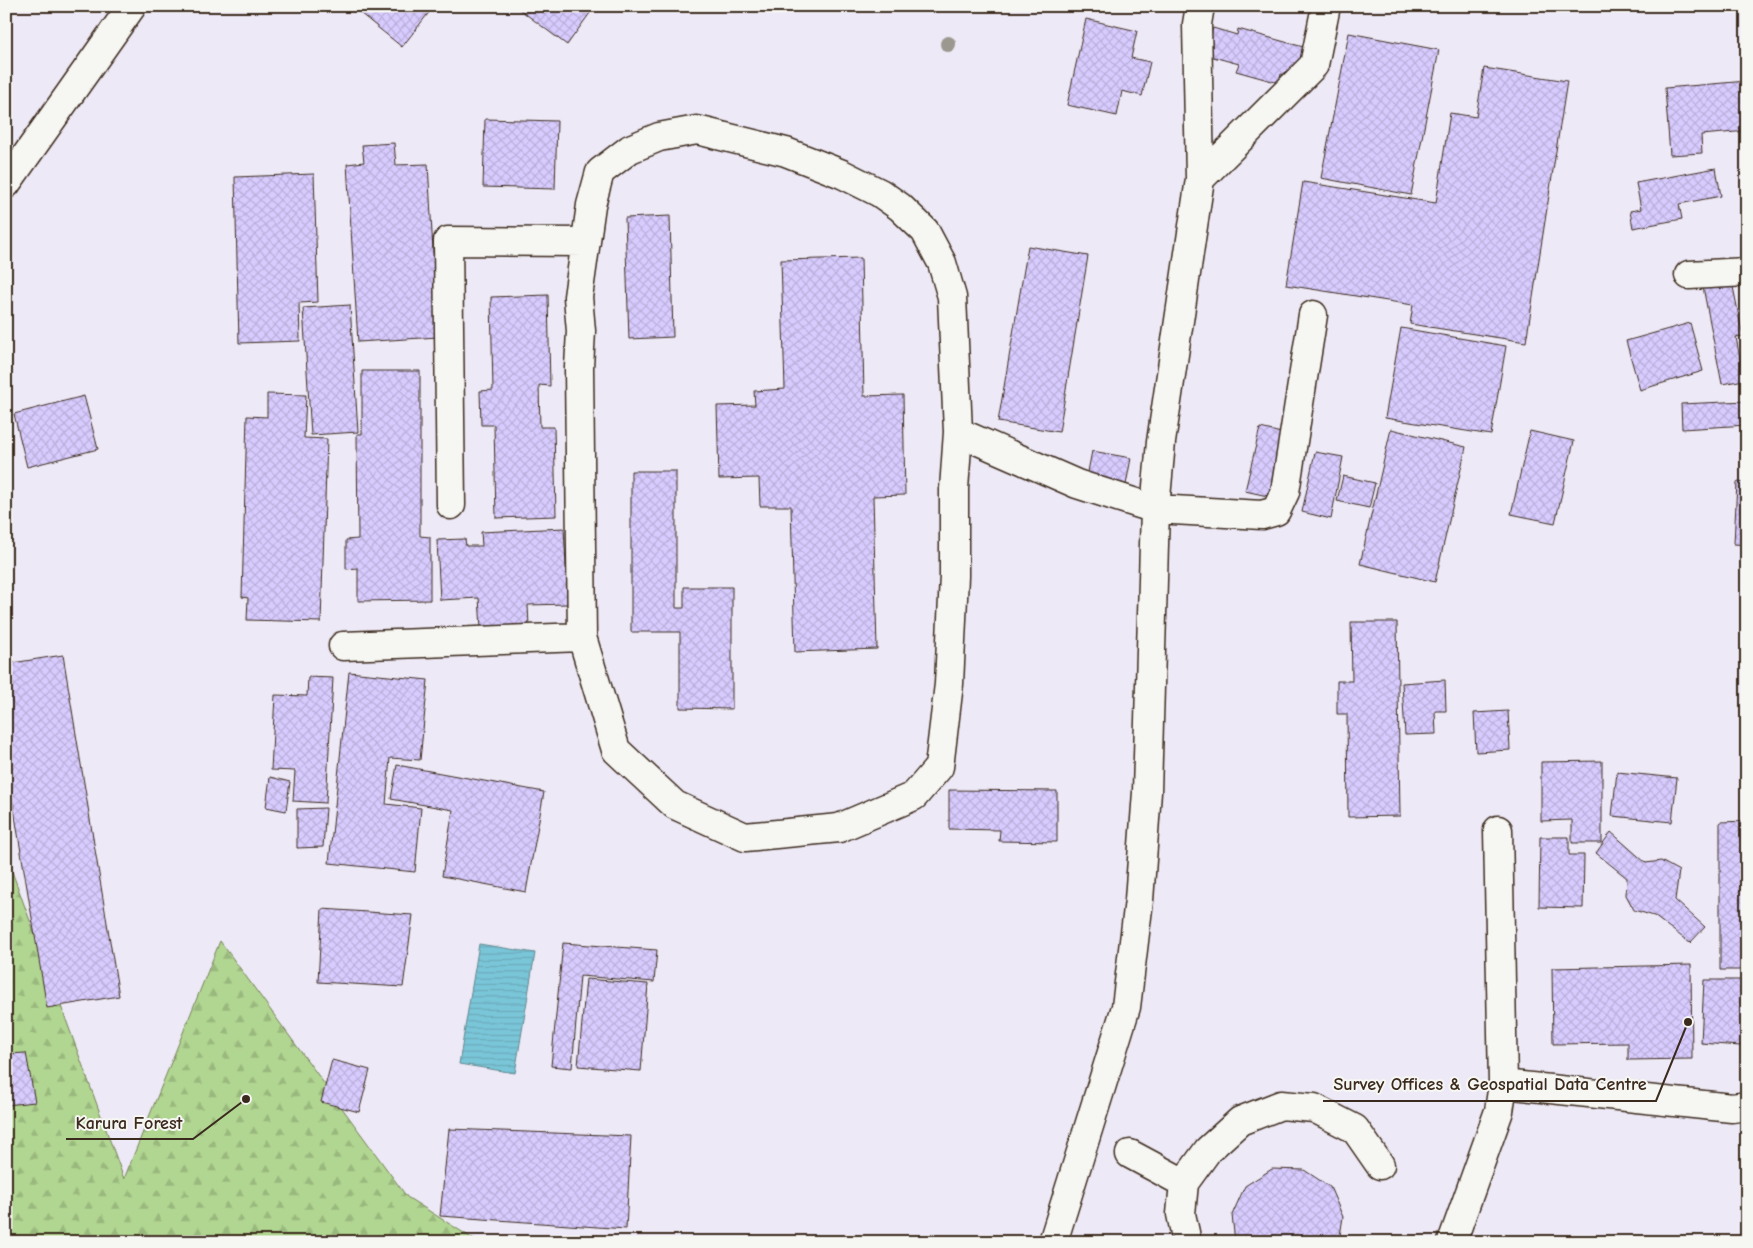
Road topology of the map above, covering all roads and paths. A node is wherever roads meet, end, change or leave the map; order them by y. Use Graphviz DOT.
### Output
graph roads {
  1 [pos="132,6"];
  2 [pos="1200,6"];
  3 [pos="1326,6"];
  4 [pos="1200,179"];
  5 [pos="6,184"];
  6 [pos="586,242"];
  7 [pos="1747,272"];
  8 [pos="1689,275"];
  9 [pos="1313,315"];
  10 [pos="958,432"];
  11 [pos="451,505"];
  12 [pos="1155,509"];
  13 [pos="582,636"];
  14 [pos="342,646"];
  15 [pos="1498,830"];
  16 [pos="1503,1084"];
  17 [pos="1747,1106"];
  18 [pos="1130,1154"];
  19 [pos="1380,1165"];
  20 [pos="1184,1183"];
  21 [pos="1053,1242"];
  22 [pos="1187,1242"];
  23 [pos="1452,1242"];
  1 -- 5 [label="street"];
  2 -- 4 [label="street"];
  3 -- 4 [label="street"];
  4 -- 12 [label="street"];
  6 -- 10 [label="street"];
  6 -- 11 [label="street"];
  6 -- 13 [label="street"];
  7 -- 8 [label="street"];
  9 -- 12 [label="street"];
  10 -- 12 [label="street"];
  10 -- 13 [label="street"];
  12 -- 21 [label="street"];
  13 -- 14 [label="street"];
  15 -- 16 [label="street"];
  16 -- 17 [label="street"];
  16 -- 23 [label="street"];
  18 -- 20 [label="street"];
  19 -- 20 [label="street"];
  20 -- 22 [label="street"];
}
